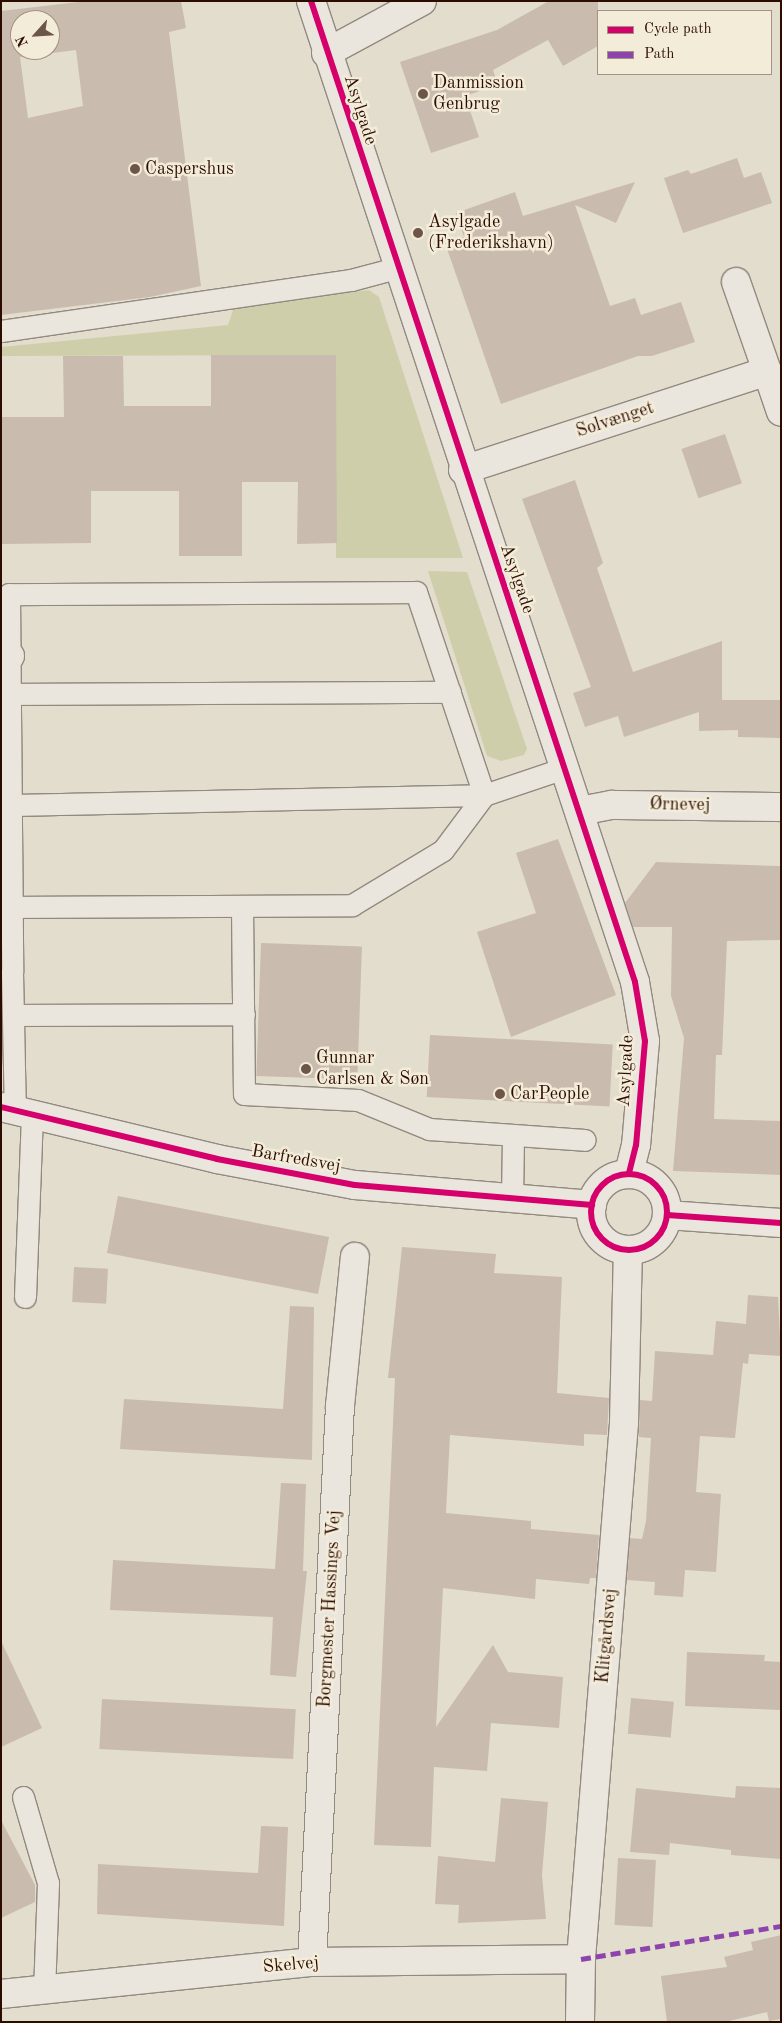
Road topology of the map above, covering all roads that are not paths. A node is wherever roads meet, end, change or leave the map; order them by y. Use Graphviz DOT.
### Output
graph roads {
  1 [pos="311,1"];
  2 [pos="422,1"];
  3 [pos="326,53"];
  4 [pos="396,268"];
  5 [pos="736,282"];
  6 [pos="1,331"];
  7 [pos="767,371"];
  8 [pos="781,412"];
  9 [pos="463,470"];
  10 [pos="6,656"];
  11 [pos="450,692"];
  12 [pos="10,694"];
  13 [pos="564,768"];
  14 [pos="484,795"];
  15 [pos="11,805"];
  16 [pos="781,807"];
  17 [pos="580,811"];
  18 [pos="242,906"];
  19 [pos="12,907"];
  20 [pos="244,1014"];
  21 [pos="13,1015"];
  22 [pos="16,1110"];
  23 [pos="513,1135"];
  24 [pos="585,1140"];
  25 [pos="630,1174"];
  26 [pos="512,1200"];
  27 [pos="592,1205"];
  28 [pos="667,1215"];
  29 [pos="781,1224"];
  30 [pos="628,1251"];
  31 [pos="355,1257"];
  32 [pos="25,1297"];
  33 [pos="23,1796"];
  34 [pos="581,1959"];
  35 [pos="312,1962"];
  36 [pos="44,1990"];
  37 [pos="1,1994"];
  38 [pos="580,2022"];
  1 -- 3 [label="street, Asylgade"];
  2 -- 3 [label="street"];
  3 -- 4 [label="street, Asylgade"];
  4 -- 6 [label="lane"];
  4 -- 9 [label="street, Asylgade"];
  5 -- 7 [label="street"];
  7 -- 8 [label="street"];
  7 -- 9 [label="street, Solvænget"];
  9 -- 13 [label="street, Asylgade"];
  10 -- 11 [label="lane"];
  10 -- 12 [label="lane"];
  11 -- 12 [label="lane"];
  11 -- 14 [label="lane"];
  12 -- 15 [label="lane"];
  13 -- 14 [label="lane"];
  13 -- 17 [label="street, Asylgade"];
  14 -- 15 [label="lane"];
  14 -- 18 [label="lane"];
  15 -- 19 [label="lane"];
  16 -- 17 [label="street, Ørnevej"];
  17 -- 25 [label="street, Asylgade"];
  18 -- 19 [label="lane"];
  18 -- 20 [label="lane"];
  19 -- 21 [label="lane"];
  20 -- 21 [label="lane"];
  20 -- 23 [label="lane"];
  21 -- 22 [label="lane"];
  22 -- 26 [label="street, Barfredsvej"];
  22 -- 32 [label="lane"];
  23 -- 24 [label="lane"];
  23 -- 26 [label="lane"];
  25 -- 27 [label="street"];
  25 -- 28 [label="street"];
  26 -- 27 [label="street, Barfredsvej"];
  27 -- 30 [label="street"];
  28 -- 29 [label="street"];
  28 -- 30 [label="street"];
  30 -- 34 [label="street, Klitgårdsvej"];
  31 -- 35 [label="street, Borgmester Hassings Vej"];
  33 -- 36 [label="lane"];
  34 -- 35 [label="street, Skelvej"];
  34 -- 38 [label="street, Klitgårdsvej"];
  35 -- 36 [label="street, Skelvej"];
  36 -- 37 [label="street, Skelvej"];
}
